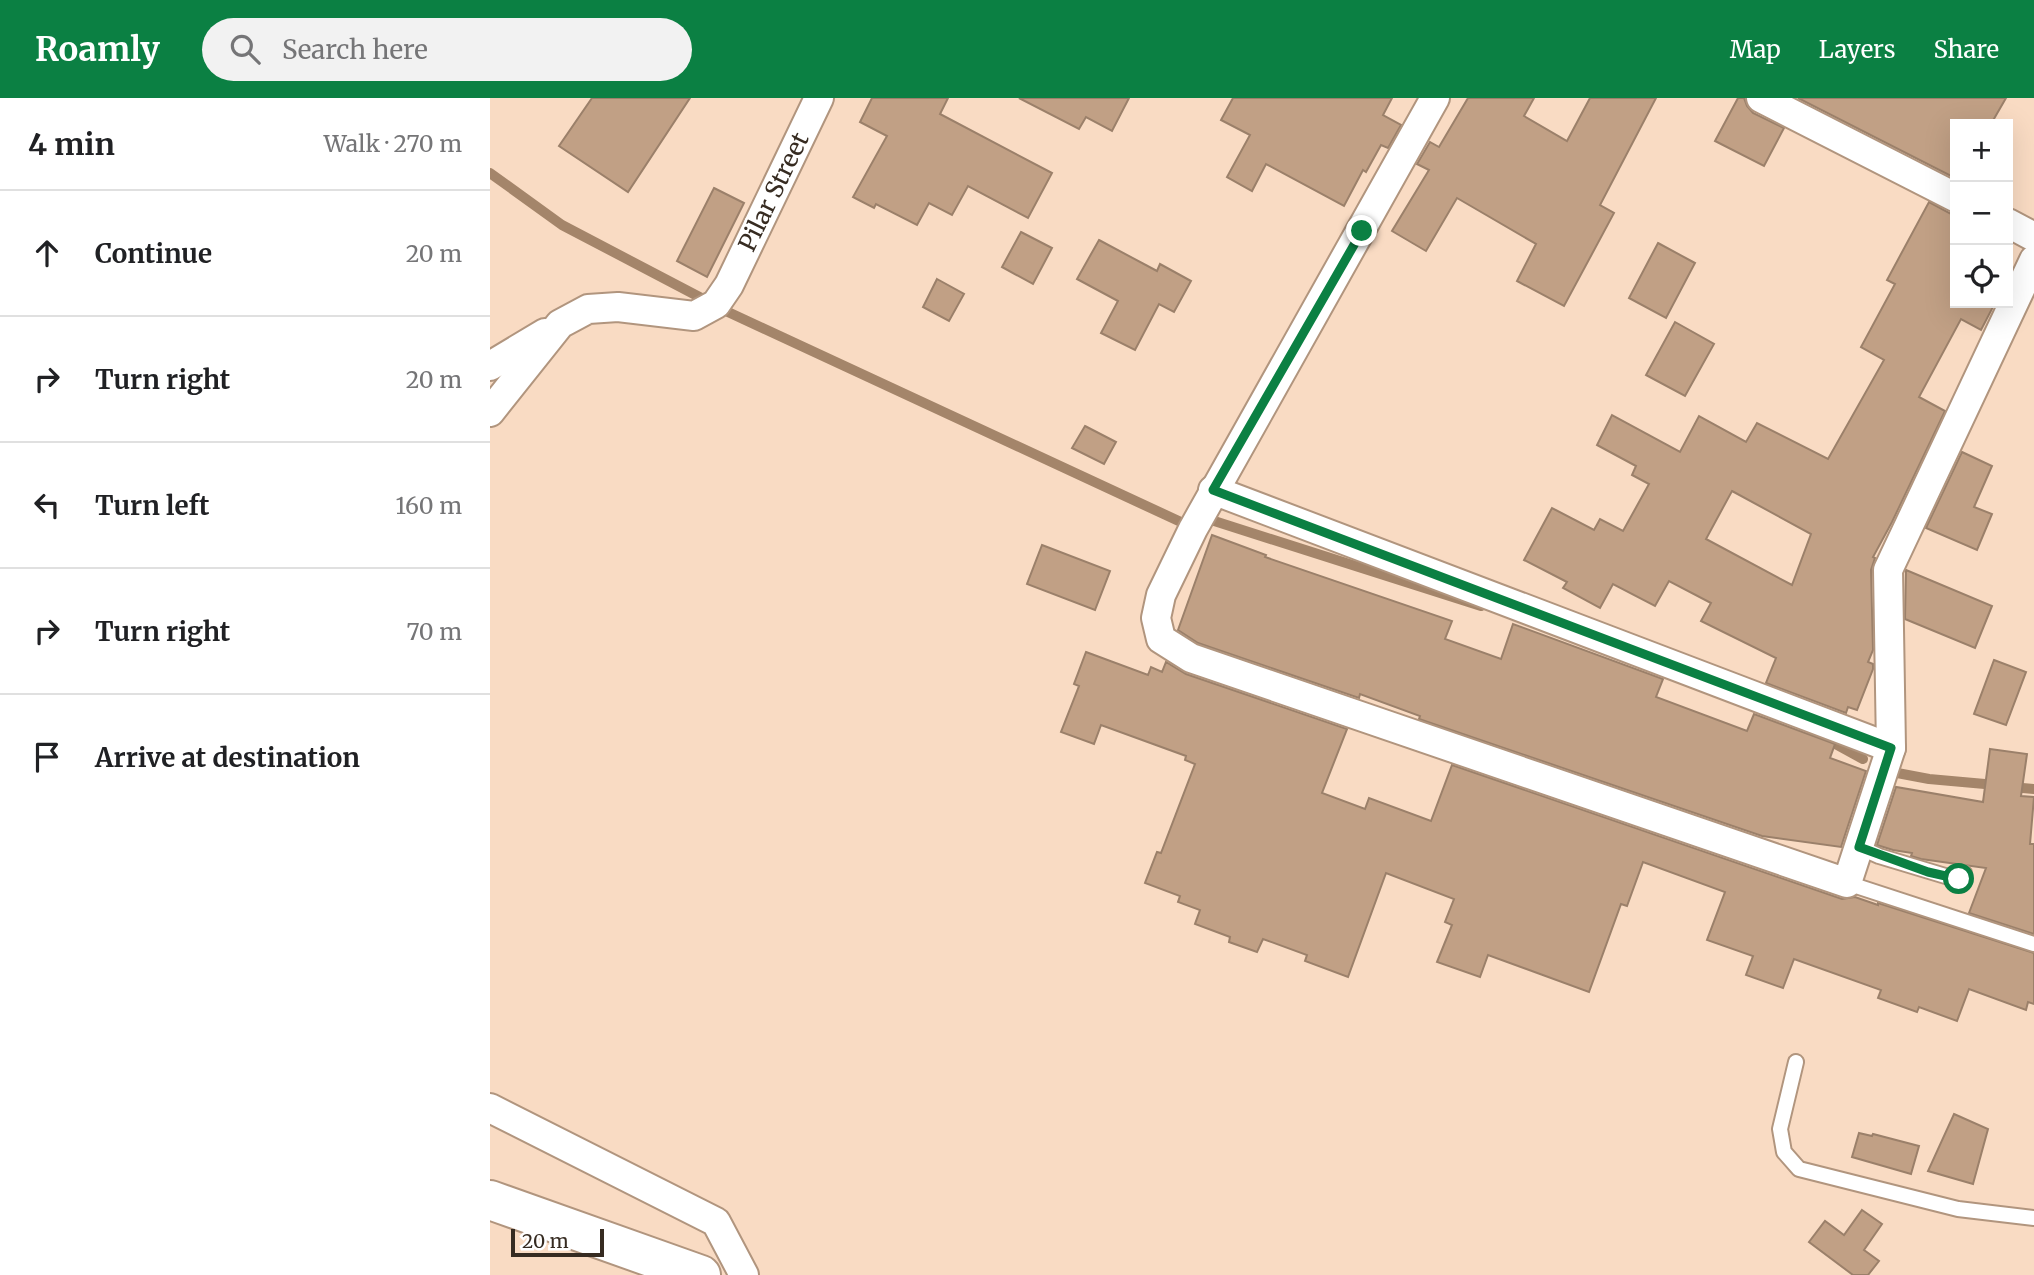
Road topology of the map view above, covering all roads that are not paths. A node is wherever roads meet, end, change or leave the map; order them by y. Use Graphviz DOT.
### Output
graph roads {
  1 [pos="820,98"];
  2 [pos="1436,98"];
  3 [pos="1761,98"];
  4 [pos="1950,194"];
  5 [pos="2013,226"];
  6 [pos="2034,237"];
  7 [pos="2034,260"];
  8 [pos="560,324"];
  9 [pos="490,366"];
  10 [pos="490,412"];
  11 [pos="1213,490"];
  12 [pos="1891,748"];
  13 [pos="1859,847"];
  14 [pos="1964,873"];
  15 [pos="1847,883"];
  16 [pos="2034,944"];
  17 [pos="1796,1062"];
  18 [pos="490,1108"];
  19 [pos="490,1200"];
  20 [pos="2034,1218"];
  21 [pos="701,1275"];
  22 [pos="744,1275"];
  1 -- 8 [label="street, Pilar Street"];
  2 -- 11 [label="street"];
  3 -- 4 [label="street"];
  5 -- 6 [label="street"];
  7 -- 12 [label="street"];
  8 -- 9 [label="street, Pilar Street"];
  8 -- 10 [label="street"];
  11 -- 12 [label="street"];
  11 -- 15 [label="street"];
  12 -- 13 [label="street"];
  13 -- 14 [label="lane"];
  13 -- 15 [label="street"];
  15 -- 16 [label="lane"];
  17 -- 20 [label="lane"];
  18 -- 22 [label="street"];
  19 -- 21 [label="main road"];
}
